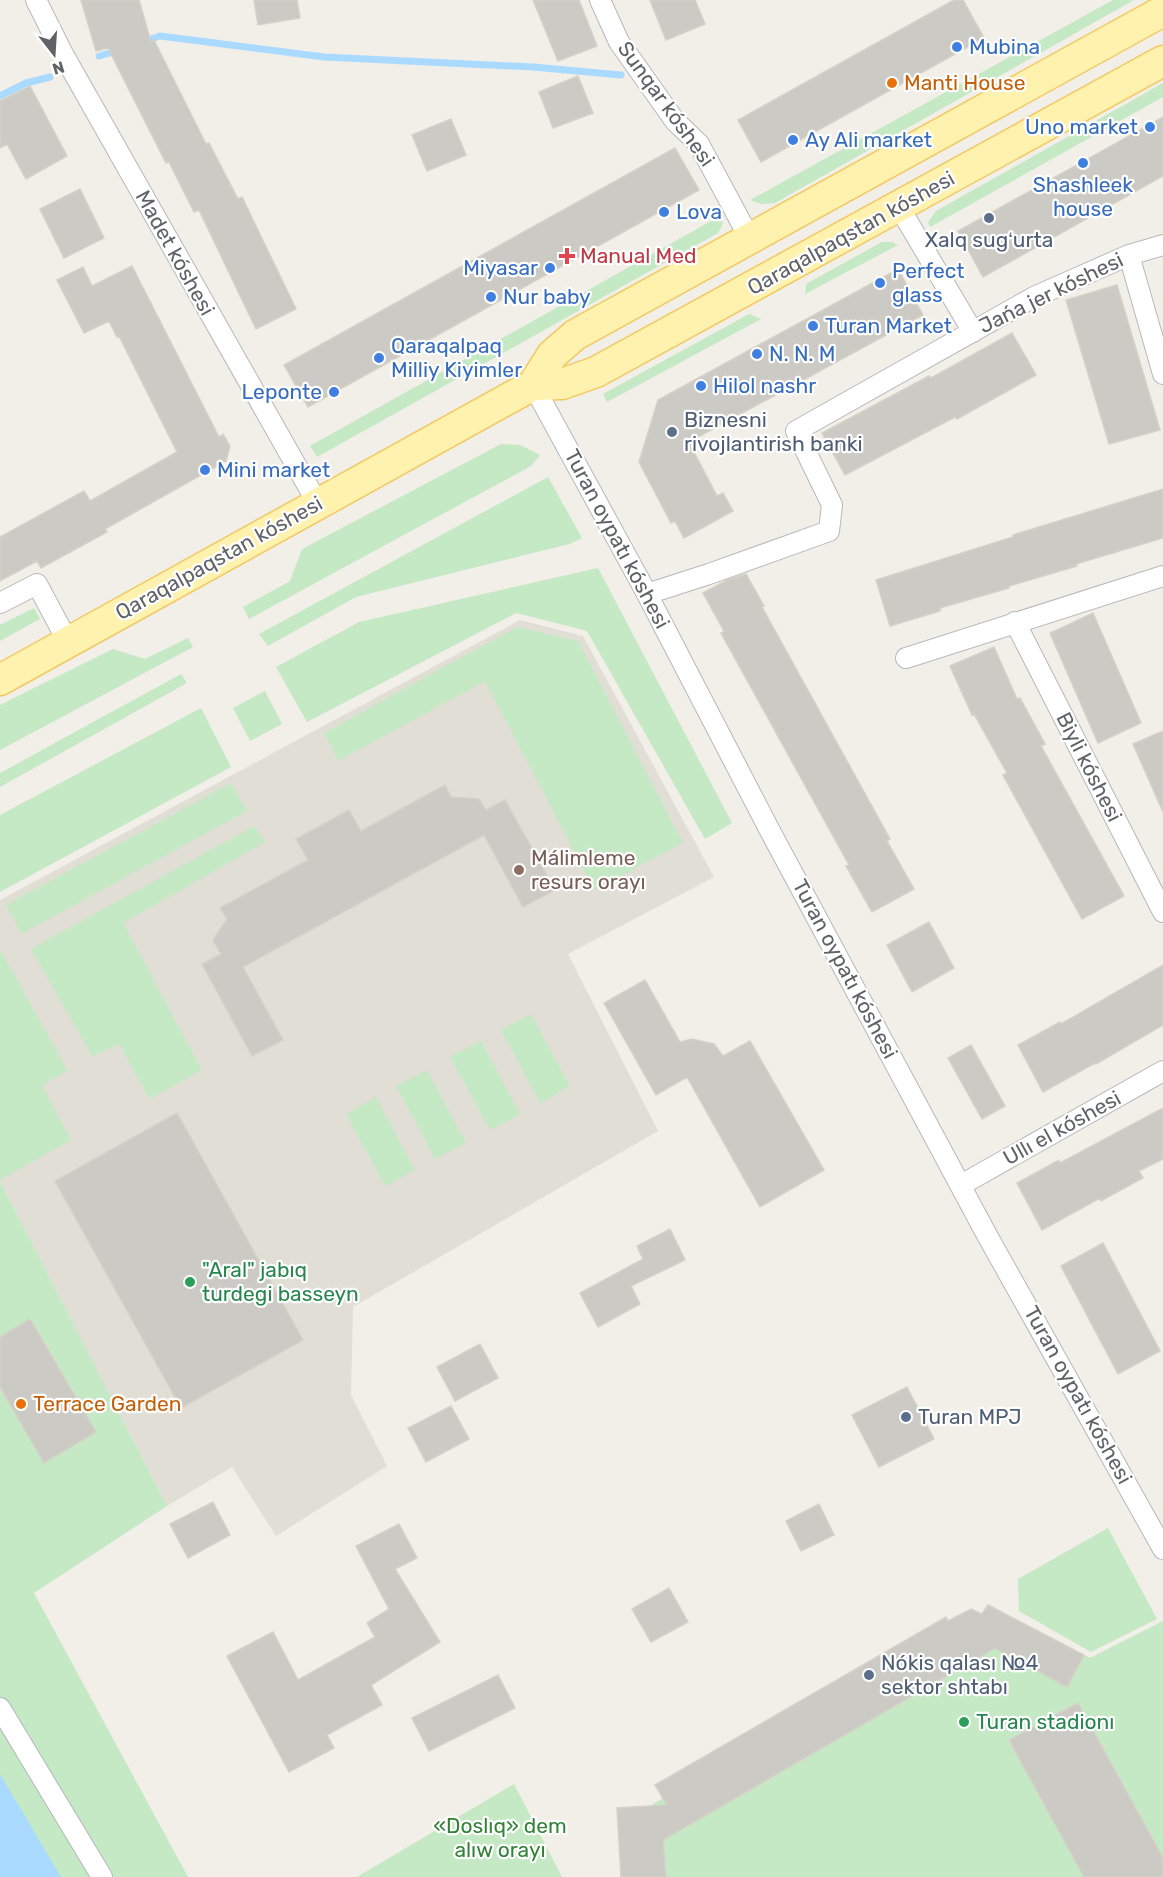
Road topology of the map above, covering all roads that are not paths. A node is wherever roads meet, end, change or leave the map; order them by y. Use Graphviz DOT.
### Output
graph roads {
  1 [pos="36,0"];
  2 [pos="600,0"];
  3 [pos="1163,11"];
  4 [pos="1163,61"];
  5 [pos="899,207"];
  6 [pos="750,239"];
  7 [pos="1163,245"];
  8 [pos="1129,255"];
  9 [pos="972,332"];
  10 [pos="1163,374"];
  11 [pos="533,385"];
  12 [pos="318,504"];
  13 [pos="1163,576"];
  14 [pos="647,594"];
  15 [pos="0,603"];
  16 [pos="1015,622"];
  17 [pos="68,642"];
  18 [pos="906,658"];
  19 [pos="0,680"];
  20 [pos="1163,912"];
  21 [pos="1163,1071"];
  22 [pos="961,1185"];
  23 [pos="1163,1549"];
  24 [pos="0,1708"];
  25 [pos="102,1877"];
  1 -- 12 [label="street, Madet kóshesi"];
  2 -- 6 [label="street, Sunqar kóshesi"];
  3 -- 6 [label="main road, Qaraqalpaqstan kóshesi"];
  4 -- 5 [label="main road, Qaraqalpaqstan kóshesi"];
  5 -- 9 [label="street"];
  5 -- 11 [label="main road, Qaraqalpaqstan kóshesi"];
  6 -- 11 [label="main road, Qaraqalpaqstan kóshesi"];
  7 -- 8 [label="street, Jańa jer kóshesi"];
  8 -- 9 [label="street, Jańa jer kóshesi"];
  8 -- 10 [label="street"];
  9 -- 14 [label="street, Jańa jer kóshesi"];
  11 -- 12 [label="main road, Qaraqalpaqstan kóshesi"];
  11 -- 14 [label="street, Turan oypatı kóshesi"];
  12 -- 17 [label="main road, Qaraqalpaqstan kóshesi"];
  13 -- 16 [label="street"];
  14 -- 22 [label="street, Turan oypatı kóshesi"];
  15 -- 17 [label="street"];
  16 -- 18 [label="street"];
  16 -- 20 [label="street, Biyli kóshesi"];
  17 -- 19 [label="main road, Qaraqalpaqstan kóshesi"];
  21 -- 22 [label="street, Ullı el kóshesi"];
  22 -- 23 [label="street, Turan oypatı kóshesi"];
  24 -- 25 [label="street"];
}
